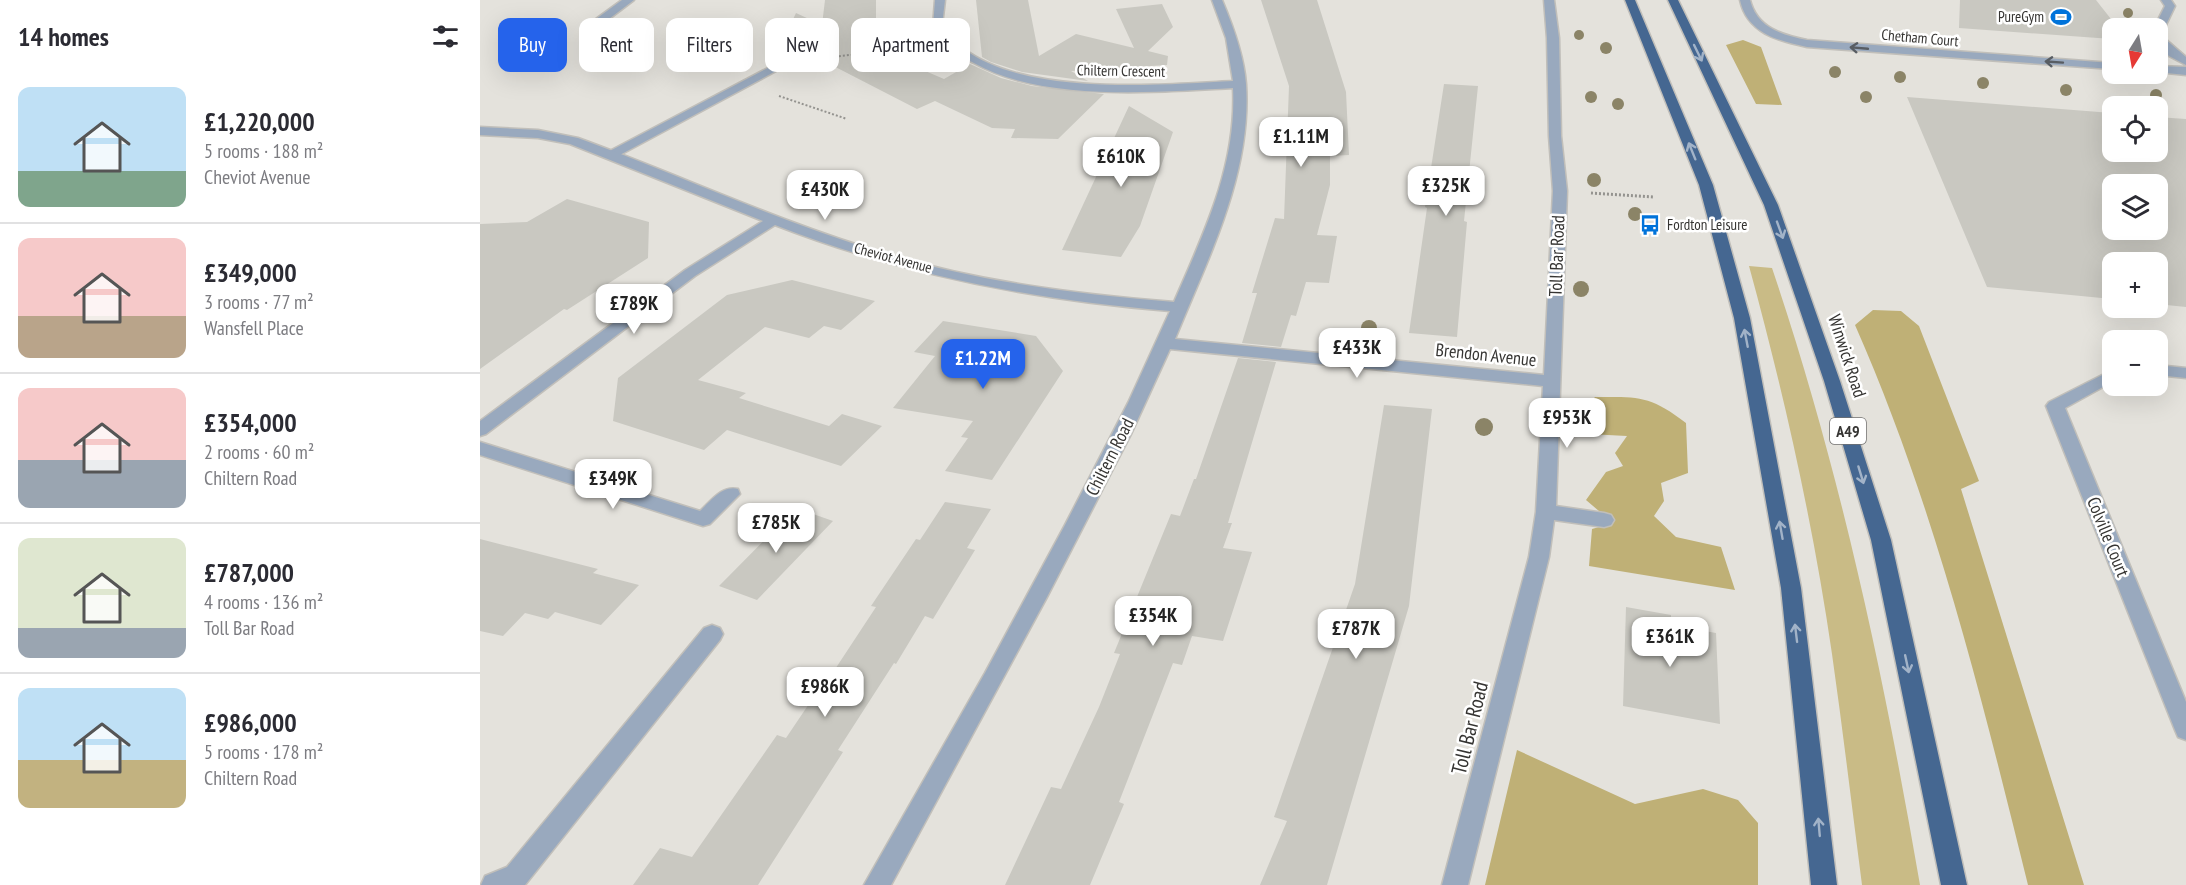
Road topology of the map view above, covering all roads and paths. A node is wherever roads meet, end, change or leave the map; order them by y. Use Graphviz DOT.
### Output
graph roads {
  1 [pos="629,0"];
  2 [pos="939,0"];
  3 [pos="1217,0"];
  4 [pos="1549,0"];
  5 [pos="1630,0"];
  6 [pos="1673,0"];
  7 [pos="1745,0"];
  8 [pos="2166,0"];
  9 [pos="604,18"];
  10 [pos="938,18"];
  11 [pos="970,57"];
  12 [pos="2186,62"];
  13 [pos="2102,65"];
  14 [pos="2168,70"];
  15 [pos="2186,71"];
  16 [pos="766,72"];
  17 [pos="744,84"];
  18 [pos="1240,84"];
  19 [pos="847,119"];
  20 [pos="480,131"];
  21 [pos="611,154"];
  22 [pos="1560,191"];
  23 [pos="1654,197"];
  24 [pos="774,220"];
  25 [pos="1180,307"];
  26 [pos="1166,343"];
  27 [pos="2168,371"];
  28 [pos="2186,373"];
  29 [pos="2102,380"];
  30 [pos="1552,381"];
  31 [pos="480,430"];
  32 [pos="480,448"];
  33 [pos="731,494"];
  34 [pos="1546,512"];
  35 [pos="1604,520"];
  36 [pos="712,633"];
  37 [pos="2186,729"];
  38 [pos="494,885"];
  39 [pos="878,885"];
  40 [pos="1455,885"];
  41 [pos="1824,885"];
  42 [pos="1954,885"];
  1 -- 9 [label="street"];
  2 -- 10 [label="street"];
  3 -- 18 [label="street, Chiltern Road"];
  4 -- 22 [label="street, Toll Bar Road"];
  41 -- 5 [label="highway, one-way"];
  6 -- 42 [label="highway, Winwick Road / A49, one-way"];
  13 -- 7 [label="street, Chetham Court, one-way"];
  8 -- 12 [label="street"];
  11 -- 18 [label="street, Chiltern Crescent"];
  14 -- 15 [label="street"];
  16 -- 17 [label="street"];
  17 -- 19 [label="path"];
  17 -- 21 [label="street"];
  18 -- 25 [label="street, Chiltern Road"];
  20 -- 21 [label="street, Cheviot Avenue"];
  21 -- 24 [label="street, Cheviot Avenue"];
  22 -- 23 [label="path"];
  22 -- 30 [label="street, Toll Bar Road"];
  24 -- 25 [label="street, Cheviot Avenue"];
  24 -- 31 [label="street"];
  25 -- 26 [label="street, Chiltern Road"];
  26 -- 30 [label="street, Brendon Avenue"];
  26 -- 39 [label="street, Chiltern Road"];
  27 -- 28 [label="street"];
  29 -- 37 [label="street, Colville Court"];
  30 -- 34 [label="street, Toll Bar Road"];
  32 -- 33 [label="street"];
  34 -- 35 [label="street"];
  34 -- 40 [label="street, Toll Bar Road"];
  36 -- 38 [label="street"];
}
